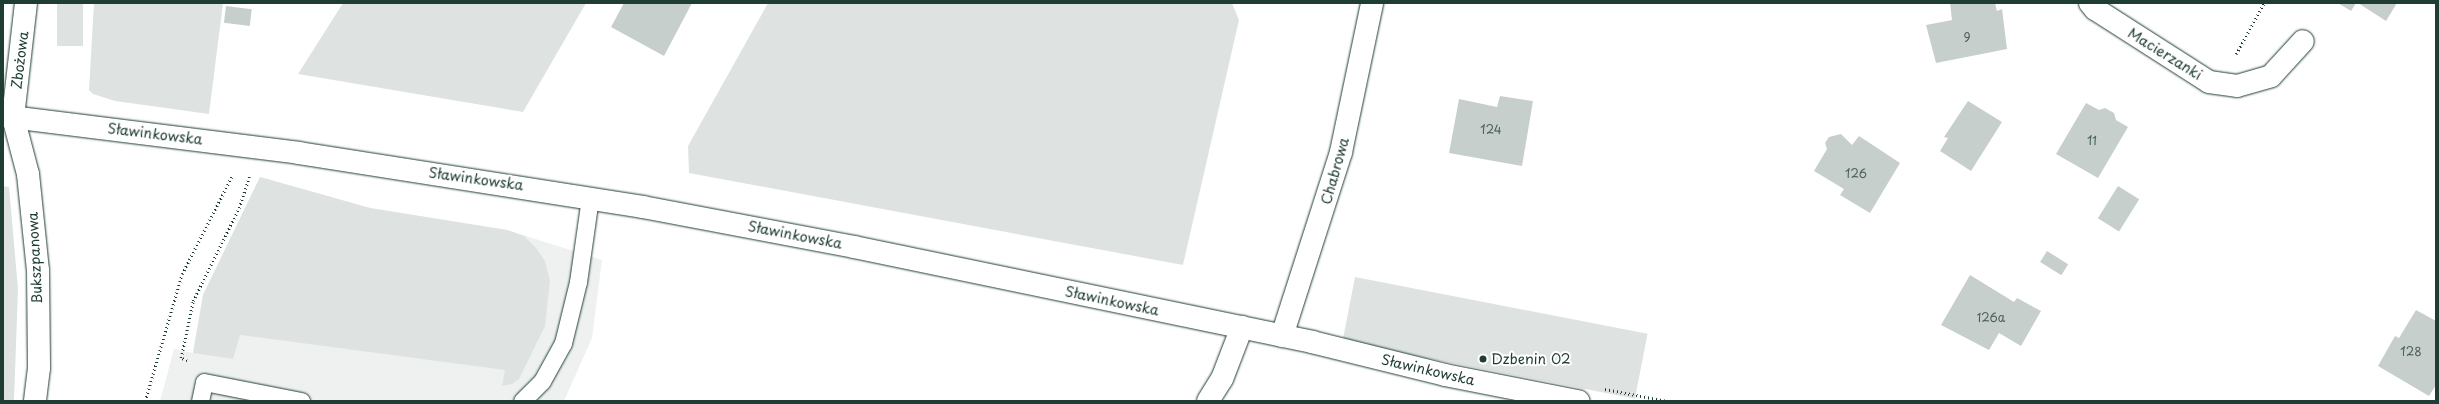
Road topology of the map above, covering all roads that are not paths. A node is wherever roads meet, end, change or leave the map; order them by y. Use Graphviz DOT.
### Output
graph roads {
  1 [pos="26,3"];
  2 [pos="1372,3"];
  3 [pos="2090,3"];
  4 [pos="2303,41"];
  5 [pos="8,116"];
  6 [pos="590,198"];
  7 [pos="1242,327"];
  8 [pos="1282,336"];
  9 [pos="35,401"];
  10 [pos="200,401"];
  11 [pos="302,401"];
  12 [pos="522,401"];
  13 [pos="1208,401"];
  14 [pos="1578,401"];
  1 -- 5 [label="street, Zbożowa"];
  2 -- 8 [label="street, Chabrowa"];
  3 -- 4 [label="street, Macierzanki"];
  5 -- 6 [label="street, Sławinkowska"];
  5 -- 9 [label="street, Bukszpanowa"];
  6 -- 7 [label="street, Sławinkowska"];
  6 -- 12 [label="lane"];
  7 -- 8 [label="street, Sławinkowska"];
  7 -- 13 [label="street"];
  8 -- 14 [label="street, Sławinkowska"];
  10 -- 11 [label="lane"];
}
